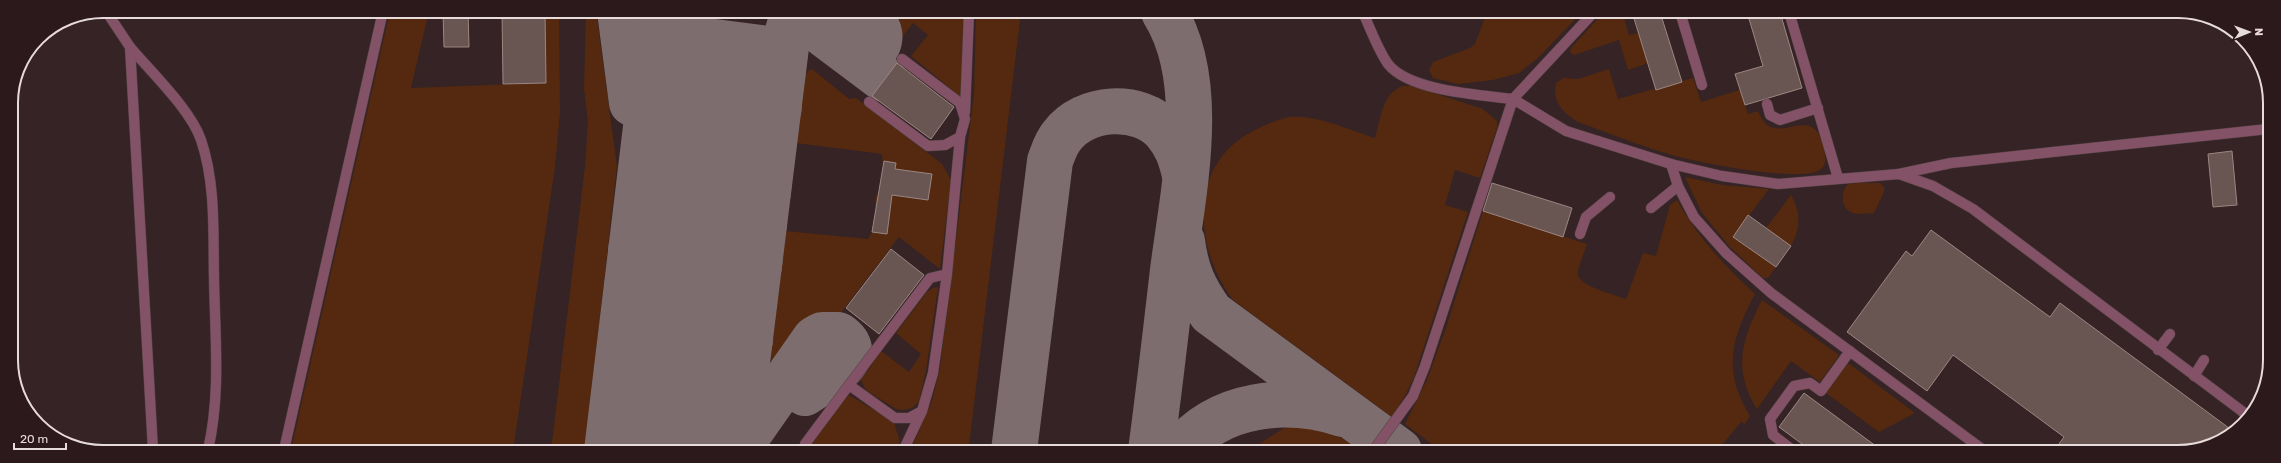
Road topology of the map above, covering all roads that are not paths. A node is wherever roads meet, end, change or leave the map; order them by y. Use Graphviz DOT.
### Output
graph roads {
  1 [pos="111,18"];
  2 [pos="381,18"];
  3 [pos="969,18"];
  4 [pos="1366,18"];
  5 [pos="1588,18"];
  6 [pos="1682,18"];
  7 [pos="1791,18"];
  8 [pos="130,47"];
  9 [pos="902,59"];
  10 [pos="1702,85"];
  11 [pos="1513,99"];
  12 [pos="869,102"];
  13 [pos="1767,104"];
  14 [pos="1818,108"];
  15 [pos="965,119"];
  16 [pos="2263,130"];
  17 [pos="960,137"];
  18 [pos="1671,164"];
  19 [pos="1899,174"];
  20 [pos="1838,178"];
  21 [pos="1678,186"];
  22 [pos="1610,197"];
  23 [pos="1651,208"];
  24 [pos="1580,234"];
  25 [pos="947,274"];
  26 [pos="2170,334"];
  27 [pos="2158,350"];
  28 [pos="1850,351"];
  29 [pos="2204,360"];
  30 [pos="2194,376"];
  31 [pos="848,385"];
  32 [pos="922,411"];
  33 [pos="2244,413"];
  34 [pos="805,444"];
  35 [pos="153,445"];
  36 [pos="209,445"];
  37 [pos="285,445"];
  38 [pos="906,445"];
  39 [pos="1377,445"];
  40 [pos="1786,445"];
  41 [pos="1977,445"];
  1 -- 8 [label="lane"];
  2 -- 37 [label="lane"];
  3 -- 15 [label="lane"];
  4 -- 11 [label="lane"];
  5 -- 11 [label="lane"];
  6 -- 10 [label="lane"];
  7 -- 14 [label="lane"];
  8 -- 35 [label="lane"];
  8 -- 36 [label="lane"];
  9 -- 15 [label="lane"];
  11 -- 18 [label="lane"];
  11 -- 39 [label="lane"];
  12 -- 17 [label="lane"];
  13 -- 14 [label="lane"];
  14 -- 20 [label="lane"];
  15 -- 17 [label="lane"];
  16 -- 19 [label="lane"];
  17 -- 25 [label="lane"];
  18 -- 20 [label="lane"];
  18 -- 21 [label="lane"];
  19 -- 20 [label="lane"];
  19 -- 27 [label="lane"];
  21 -- 23 [label="lane"];
  21 -- 28 [label="lane"];
  22 -- 24 [label="lane"];
  25 -- 31 [label="lane"];
  25 -- 32 [label="lane"];
  26 -- 27 [label="lane"];
  27 -- 30 [label="lane"];
  28 -- 40 [label="lane"];
  28 -- 41 [label="lane"];
  29 -- 30 [label="lane"];
  30 -- 33 [label="lane"];
  31 -- 32 [label="lane"];
  31 -- 34 [label="lane"];
  32 -- 38 [label="lane"];
}
